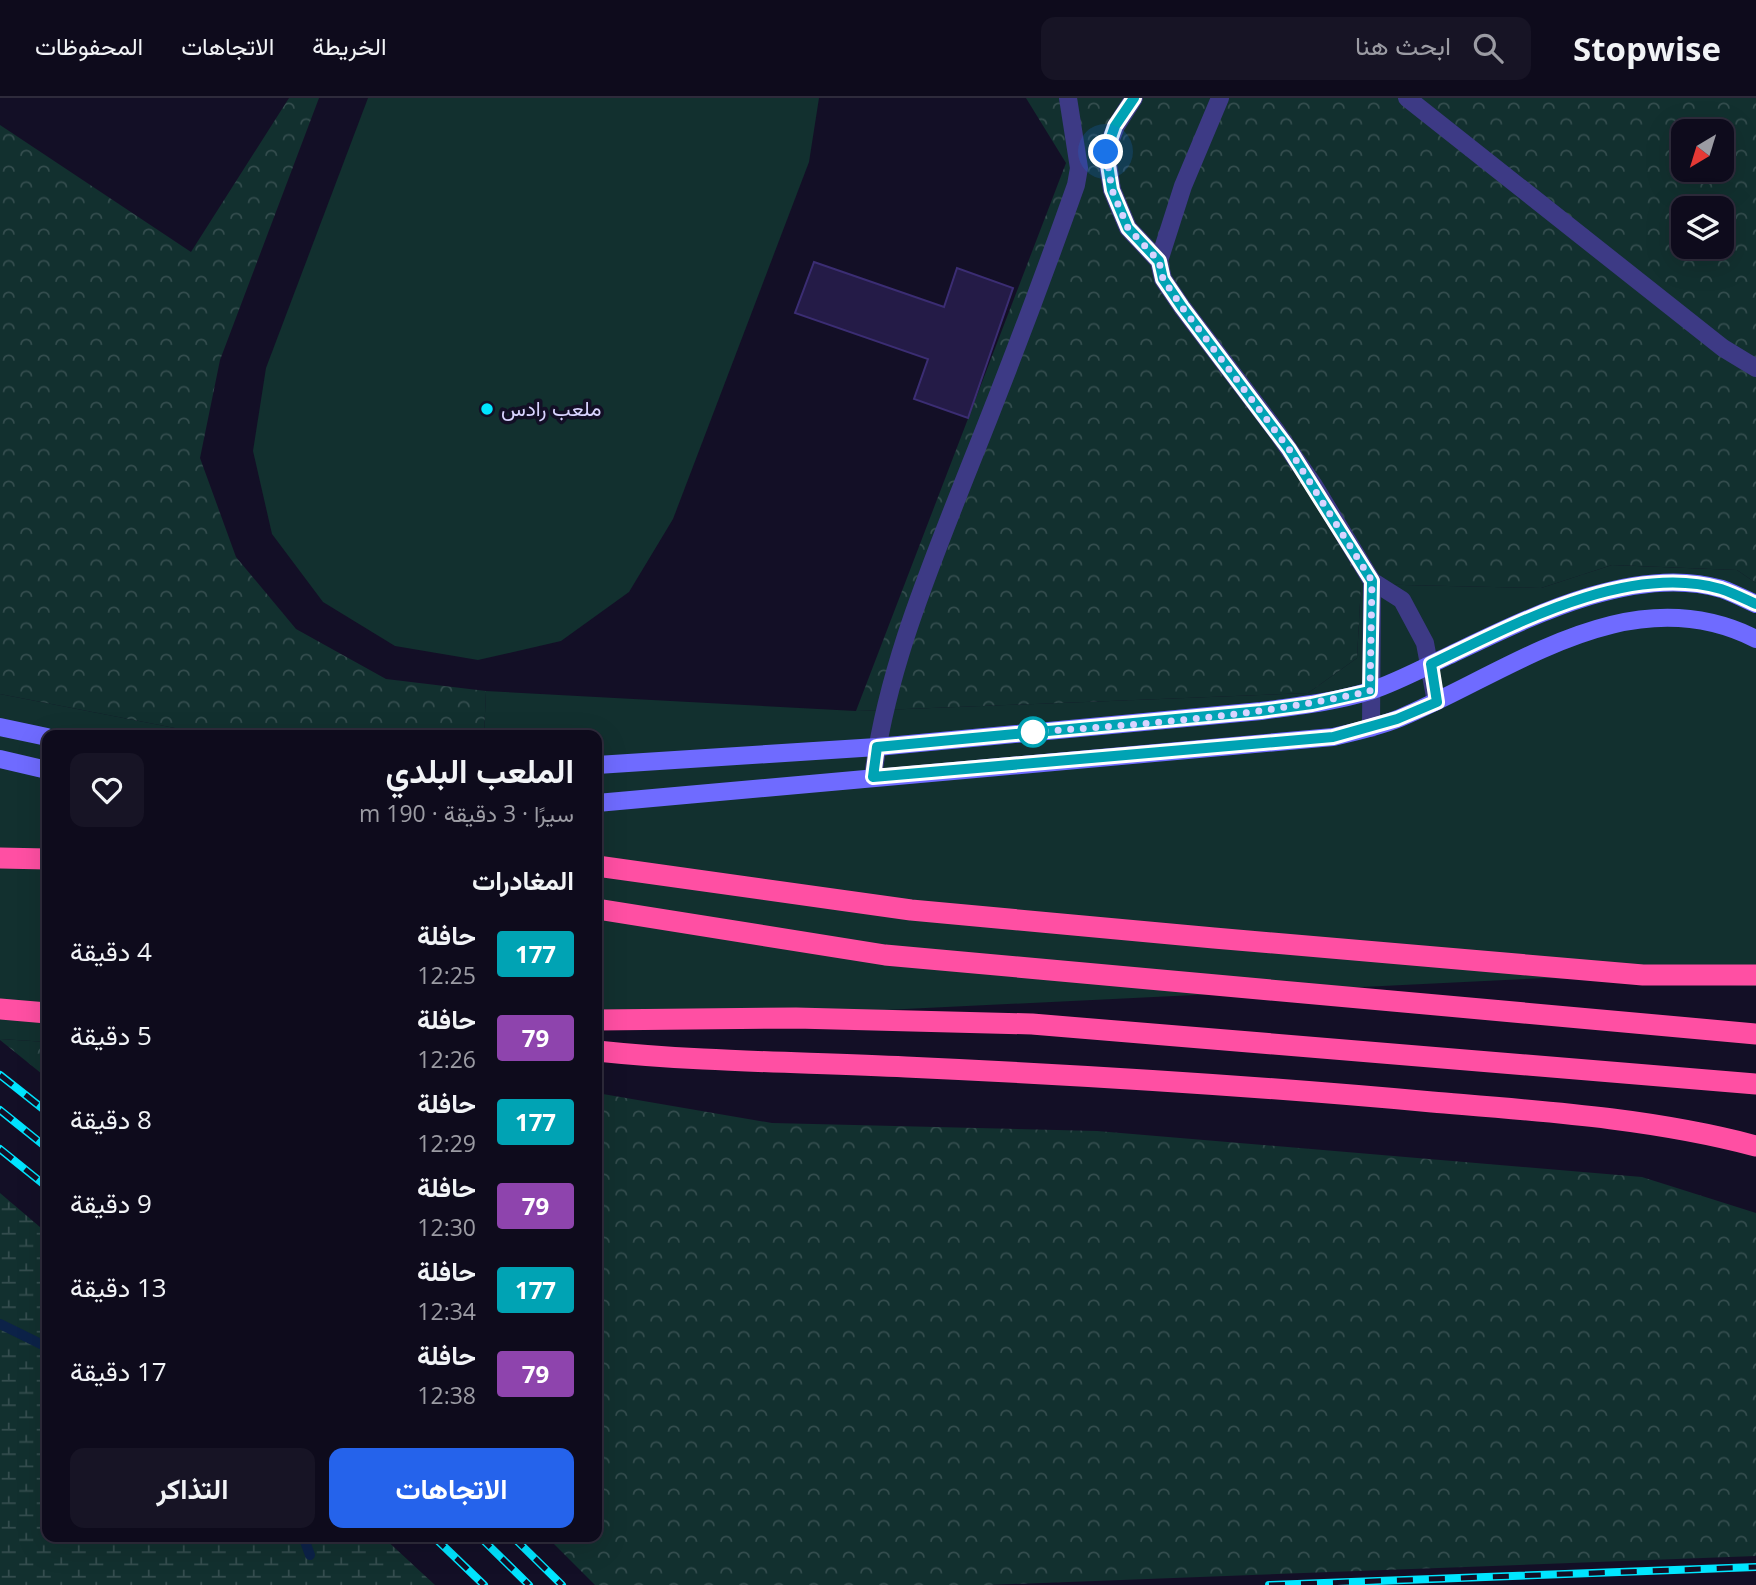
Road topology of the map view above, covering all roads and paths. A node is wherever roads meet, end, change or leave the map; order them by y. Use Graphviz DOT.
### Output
graph roads {
  1 [pos="1068,98"];
  2 [pos="1134,98"];
  3 [pos="1220,98"];
  4 [pos="1406,98"];
  5 [pos="1159,261"];
  6 [pos="1756,368"];
  7 [pos="1372,581"];
  8 [pos="1756,604"];
  9 [pos="1756,639"];
  10 [pos="1431,664"];
  11 [pos="1370,691"];
  12 [pos="1437,702"];
  13 [pos="0,727"];
  14 [pos="1371,728"];
  15 [pos="42,736"];
  16 [pos="877,747"];
  17 [pos="0,759"];
  18 [pos="602,765"];
  19 [pos="42,769"];
  20 [pos="873,777"];
  21 [pos="602,803"];
  22 [pos="0,858"];
  23 [pos="42,859"];
  24 [pos="602,867"];
  25 [pos="602,910"];
  26 [pos="1756,975"];
  27 [pos="0,1009"];
  28 [pos="42,1013"];
  29 [pos="602,1020"];
  30 [pos="1756,1034"];
  31 [pos="602,1052"];
  32 [pos="1756,1084"];
  33 [pos="1756,1146"];
  1 -- 16 [label="street"];
  2 -- 5 [label="street"];
  3 -- 5 [label="street"];
  4 -- 6 [label="street"];
  5 -- 7 [label="street"];
  7 -- 10 [label="street"];
  7 -- 11 [label="street"];
  8 -- 10 [label="street"];
  9 -- 12 [label="street"];
  10 -- 11 [label="street"];
  10 -- 12 [label="street"];
  11 -- 14 [label="street"];
  11 -- 16 [label="street"];
  12 -- 14 [label="street"];
  13 -- 15 [label="street"];
  14 -- 20 [label="street"];
  16 -- 18 [label="street"];
  16 -- 20 [label="street"];
  17 -- 19 [label="street"];
  20 -- 21 [label="street"];
  22 -- 23 [label="highway"];
  24 -- 26 [label="highway"];
  25 -- 30 [label="highway"];
  27 -- 28 [label="highway"];
  29 -- 32 [label="highway"];
  31 -- 33 [label="highway"];
}
